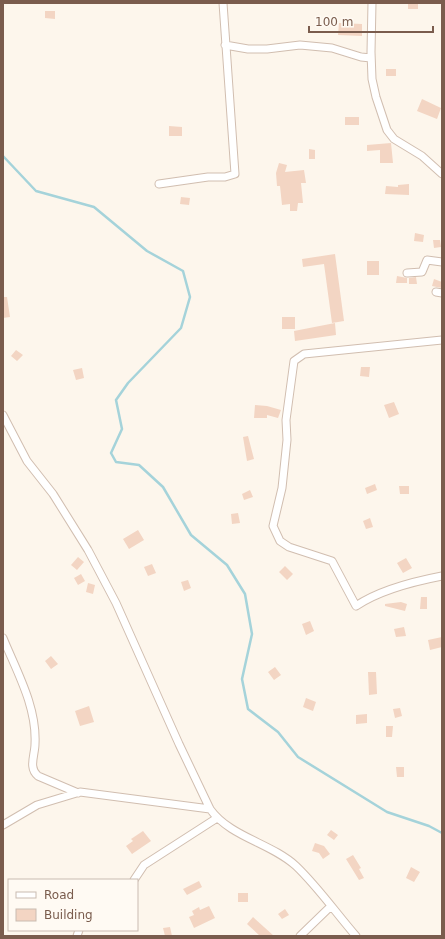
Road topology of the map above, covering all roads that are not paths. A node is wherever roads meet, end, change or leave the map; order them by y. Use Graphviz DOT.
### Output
graph roads {
  1 [pos="223,3"];
  2 [pos="372,3"];
  3 [pos="225,44"];
  4 [pos="371,58"];
  5 [pos="442,174"];
  6 [pos="159,184"];
  7 [pos="442,262"];
  8 [pos="407,273"];
  9 [pos="442,340"];
  10 [pos="3,415"];
  11 [pos="442,576"];
  12 [pos="3,638"];
  13 [pos="78,793"];
  14 [pos="210,809"];
  15 [pos="217,818"];
  16 [pos="3,825"];
  17 [pos="135,879"];
  18 [pos="330,908"];
  19 [pos="300,936"];
  20 [pos="356,936"];
  1 -- 3 [label="street"];
  2 -- 4 [label="street"];
  3 -- 4 [label="street"];
  3 -- 6 [label="street"];
  4 -- 5 [label="street"];
  7 -- 8 [label="street"];
  9 -- 11 [label="street"];
  10 -- 14 [label="street"];
  12 -- 13 [label="street"];
  13 -- 14 [label="street"];
  13 -- 16 [label="street"];
  14 -- 15 [label="street"];
  15 -- 17 [label="street"];
  15 -- 18 [label="street"];
  18 -- 19 [label="street"];
  18 -- 20 [label="street"];
}
